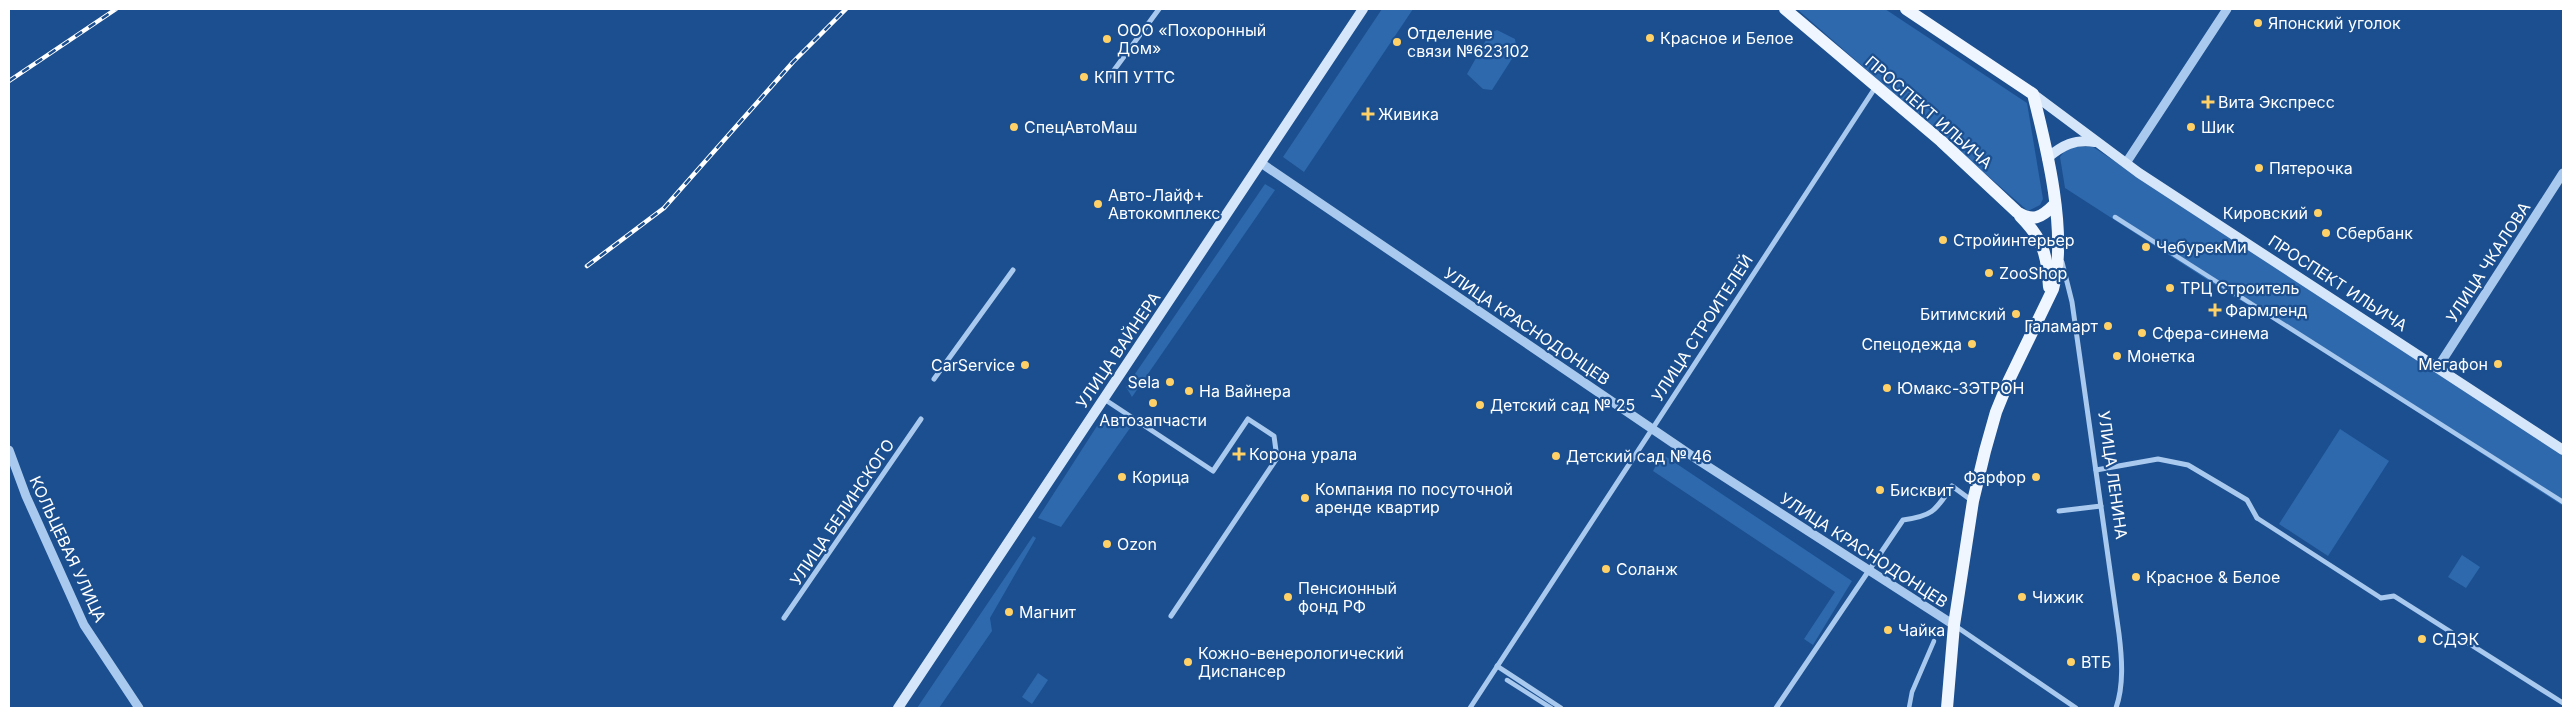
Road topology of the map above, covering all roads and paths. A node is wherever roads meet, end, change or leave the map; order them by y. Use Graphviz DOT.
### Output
graph roads {
  1 [pos="1158,9"];
  2 [pos="1363,9"];
  3 [pos="1785,9"];
  4 [pos="1906,9"];
  5 [pos="2227,9"];
  6 [pos="1106,81"];
  7 [pos="1875,88"];
  8 [pos="2033,94"];
  9 [pos="2096,142"];
  10 [pos="2047,158"];
  11 [pos="2126,163"];
  12 [pos="1261,164"];
  13 [pos="2563,173"];
  14 [pos="2054,205"];
  15 [pos="2016,212"];
  16 [pos="2115,217"];
  17 [pos="2058,248"];
  18 [pos="1013,270"];
  19 [pos="2050,296"];
  20 [pos="2438,367"];
  21 [pos="934,379"];
  22 [pos="1103,398"];
  23 [pos="921,419"];
  24 [pos="1652,428"];
  25 [pos="9,450"];
  26 [pos="2563,450"];
  27 [pos="2096,470"];
  28 [pos="1973,501"];
  29 [pos="2563,502"];
  30 [pos="2101,506"];
  31 [pos="2059,511"];
  32 [pos="2257,518"];
  33 [pos="1868,570"];
  34 [pos="2381,598"];
  35 [pos="1171,616"];
  36 [pos="784,618"];
  37 [pos="1954,625"];
  38 [pos="1934,641"];
  39 [pos="1497,666"];
  40 [pos="1506,680"];
  41 [pos="2563,703"];
  42 [pos="139,708"];
  43 [pos="898,708"];
  44 [pos="1470,708"];
  45 [pos="1551,708"];
  46 [pos="1561,708"];
  47 [pos="1776,708"];
  48 [pos="1910,708"];
  49 [pos="1947,708"];
  50 [pos="2076,708"];
  51 [pos="2116,708"];
  1 -- 6 [label="street"];
  2 -- 12 [label="main road, УЛИЦА ВАЙНЕРА"];
  3 -- 7 [label="main road, ПРОСПЕКТ ИЛЬИЧА"];
  4 -- 8 [label="main road, ПРОСПЕКТ ИЛЬИЧА"];
  5 -- 11 [label="street"];
  7 -- 15 [label="main road, ПРОСПЕКТ ИЛЬИЧА"];
  7 -- 24 [label="street, УЛИЦА СТРОИТЕЛЕЙ"];
  8 -- 9 [label="main road, ПРОСПЕКТ ИЛЬИЧА"];
  8 -- 10 [label="main road, УЛИЦА ЛЕНИНА"];
  9 -- 10 [label="main road"];
  9 -- 11 [label="main road, ПРОСПЕКТ ИЛЬИЧА"];
  10 -- 14 [label="main road, УЛИЦА ЛЕНИНА"];
  11 -- 20 [label="main road, ПРОСПЕКТ ИЛЬИЧА"];
  12 -- 22 [label="main road, УЛИЦА ВАЙНЕРА"];
  12 -- 24 [label="street, УЛИЦА КРАСНОДОНЦЕВ"];
  13 -- 20 [label="street, УЛИЦА ЧКАЛОВА"];
  14 -- 15 [label="main road"];
  14 -- 17 [label="main road, УЛИЦА ЛЕНИНА"];
  15 -- 19 [label="main road, УЛИЦА ЛЕНИНА"];
  16 -- 29 [label="street"];
  17 -- 19 [label="main road, УЛИЦА ЛЕНИНА"];
  17 -- 27 [label="street, УЛИЦА ЛЕНИНА"];
  18 -- 21 [label="street"];
  19 -- 28 [label="main road, УЛИЦА ЛЕНИНА"];
  20 -- 26 [label="main road, ПРОСПЕКТ ИЛЬИЧА"];
  22 -- 35 [label="street"];
  22 -- 43 [label="main road, УЛИЦА ВАЙНЕРА"];
  23 -- 36 [label="street, УЛИЦА БЕЛИНСКОГО"];
  24 -- 33 [label="street, УЛИЦА КРАСНОДОНЦЕВ"];
  24 -- 39 [label="street, УЛИЦА СТРОИТЕЛЕЙ"];
  25 -- 42 [label="street, КОЛЬЦЕВАЯ УЛИЦА"];
  27 -- 30 [label="street, УЛИЦА ЛЕНИНА"];
  27 -- 32 [label="street"];
  28 -- 33 [label="street"];
  28 -- 37 [label="main road, УЛИЦА ЛЕНИНА"];
  30 -- 31 [label="street"];
  30 -- 51 [label="street, УЛИЦА ЛЕНИНА"];
  32 -- 34 [label="street"];
  33 -- 37 [label="street, УЛИЦА КРАСНОДОНЦЕВ"];
  33 -- 47 [label="street"];
  34 -- 41 [label="street"];
  37 -- 49 [label="main road, УЛИЦА ЛЕНИНА"];
  37 -- 50 [label="street"];
  38 -- 48 [label="street"];
  39 -- 44 [label="street, УЛИЦА СТРОИТЕЛЕЙ"];
  39 -- 46 [label="street"];
  40 -- 45 [label="street"];
}
